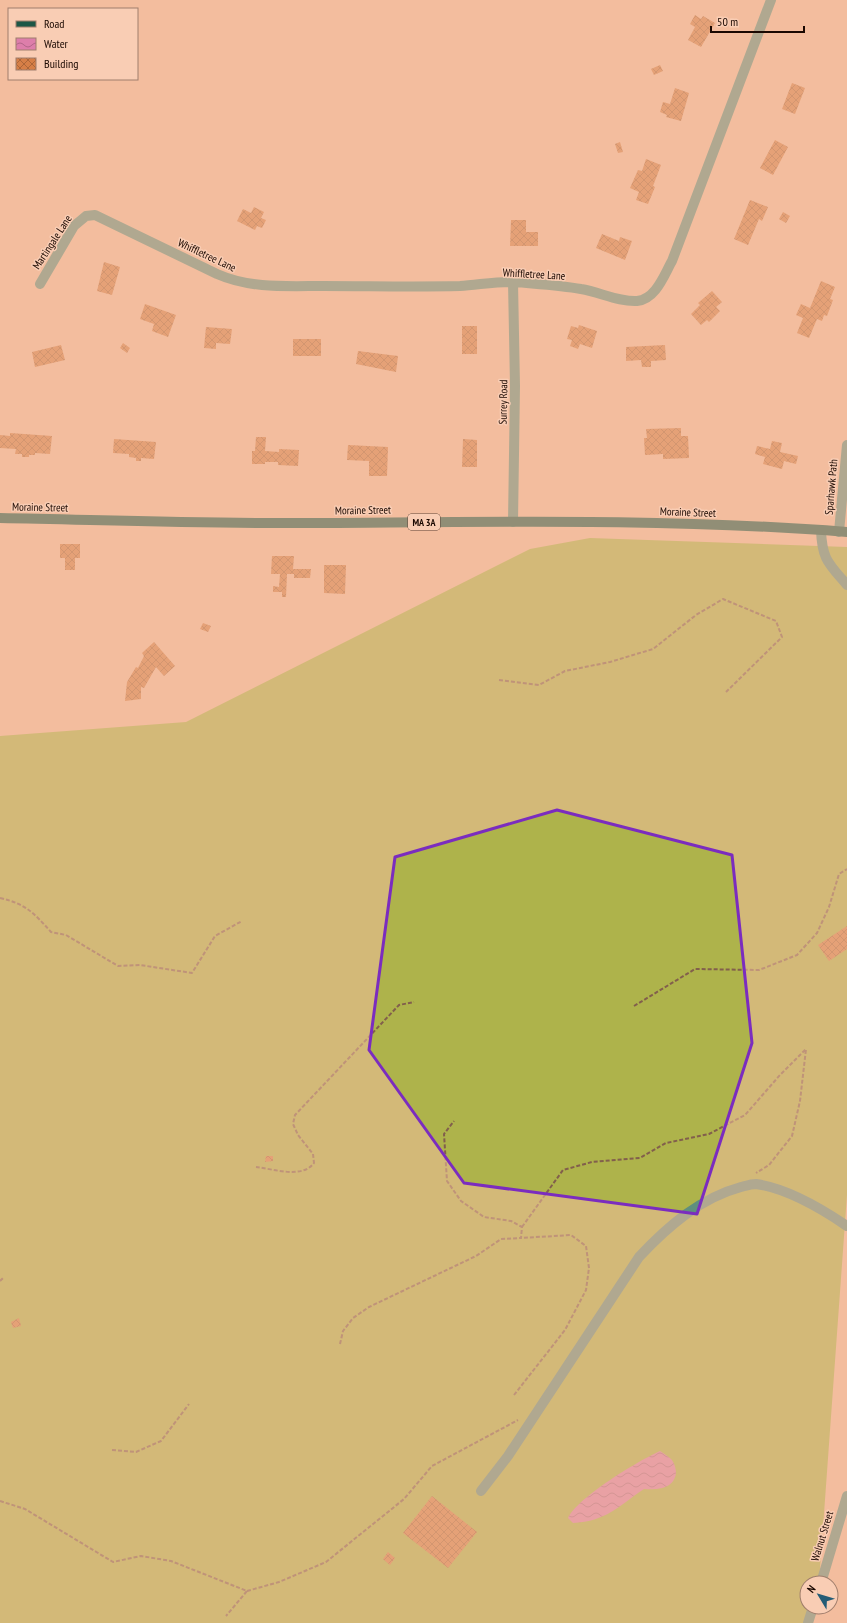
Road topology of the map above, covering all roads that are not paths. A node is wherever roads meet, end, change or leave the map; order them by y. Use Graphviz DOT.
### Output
graph roads {
  1 [pos="771,0"];
  2 [pos="86,216"];
  3 [pos="513,282"];
  4 [pos="40,284"];
  5 [pos="847,445"];
  6 [pos="0,518"];
  7 [pos="513,522"];
  8 [pos="821,530"];
  9 [pos="843,532"];
  10 [pos="847,585"];
  11 [pos="847,1226"];
  12 [pos="481,1491"];
  13 [pos="847,1496"];
  14 [pos="822,1575"];
  1 -- 3 [label="street, Whiffletree Lane"];
  2 -- 3 [label="street, Whiffletree Lane"];
  2 -- 4 [label="street, Martingale Lane"];
  3 -- 7 [label="street, Surrey Road"];
  5 -- 9 [label="street, Sparhawk Path"];
  6 -- 7 [label="main road, Moraine Street / MA 3A"];
  7 -- 8 [label="main road, Moraine Street / MA 3A"];
  8 -- 9 [label="main road, Moraine Street / MA 3A"];
  8 -- 10 [label="street"];
  11 -- 12 [label="street"];
  13 -- 14 [label="street, Walnut Street"];
}
